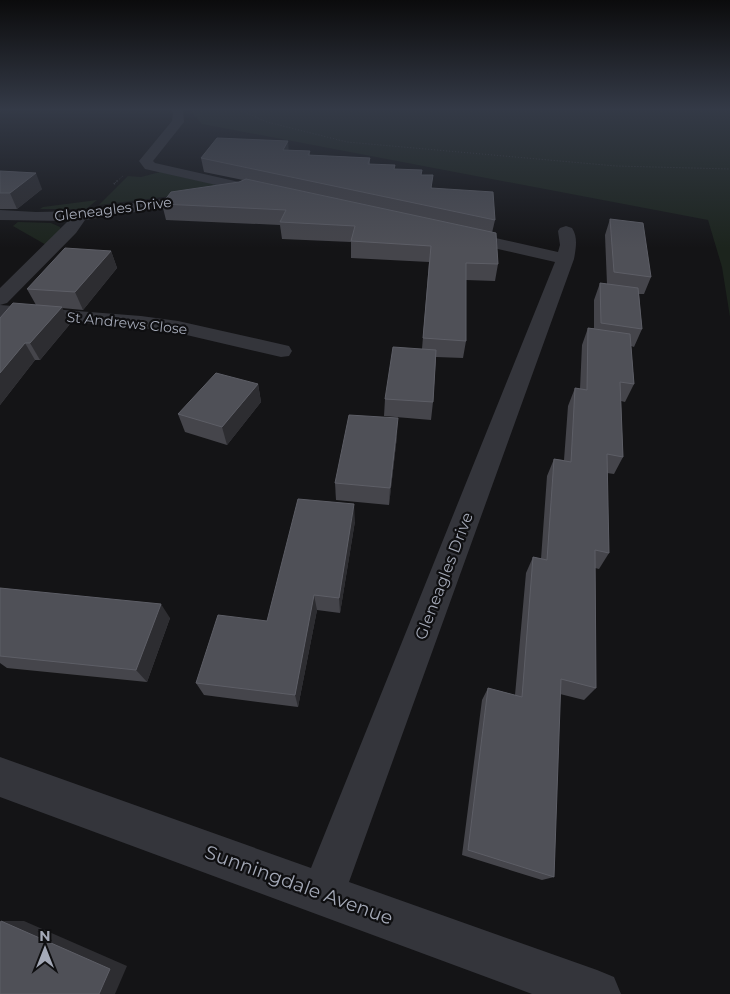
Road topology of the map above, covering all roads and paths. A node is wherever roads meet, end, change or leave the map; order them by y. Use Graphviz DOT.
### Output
graph roads {
  1 [pos="151,154"];
  2 [pos="486,154"];
  3 [pos="730,169"];
  4 [pos="255,190"];
  5 [pos="284,196"];
  6 [pos="0,215"];
  7 [pos="80,216"];
  8 [pos="448,233"];
  9 [pos="0,299"];
  10 [pos="0,311"];
  11 [pos="281,351"];
  12 [pos="0,777"];
  13 [pos="323,894"];
  14 [pos="597,994"];
  1 -- 4 [label="street, Gleneagles Drive"];
  2 -- 3 [label="path"];
  4 -- 5 [label="street, Gleneagles Drive"];
  4 -- 7 [label="street, Gleneagles Drive"];
  6 -- 7 [label="street, Gleneagles Drive"];
  7 -- 9 [label="street"];
  8 -- 13 [label="street, Gleneagles Drive"];
  10 -- 11 [label="street, St Andrews Close"];
  12 -- 13 [label="street, Sunningdale Avenue"];
  13 -- 14 [label="street, Sunningdale Avenue"];
}
